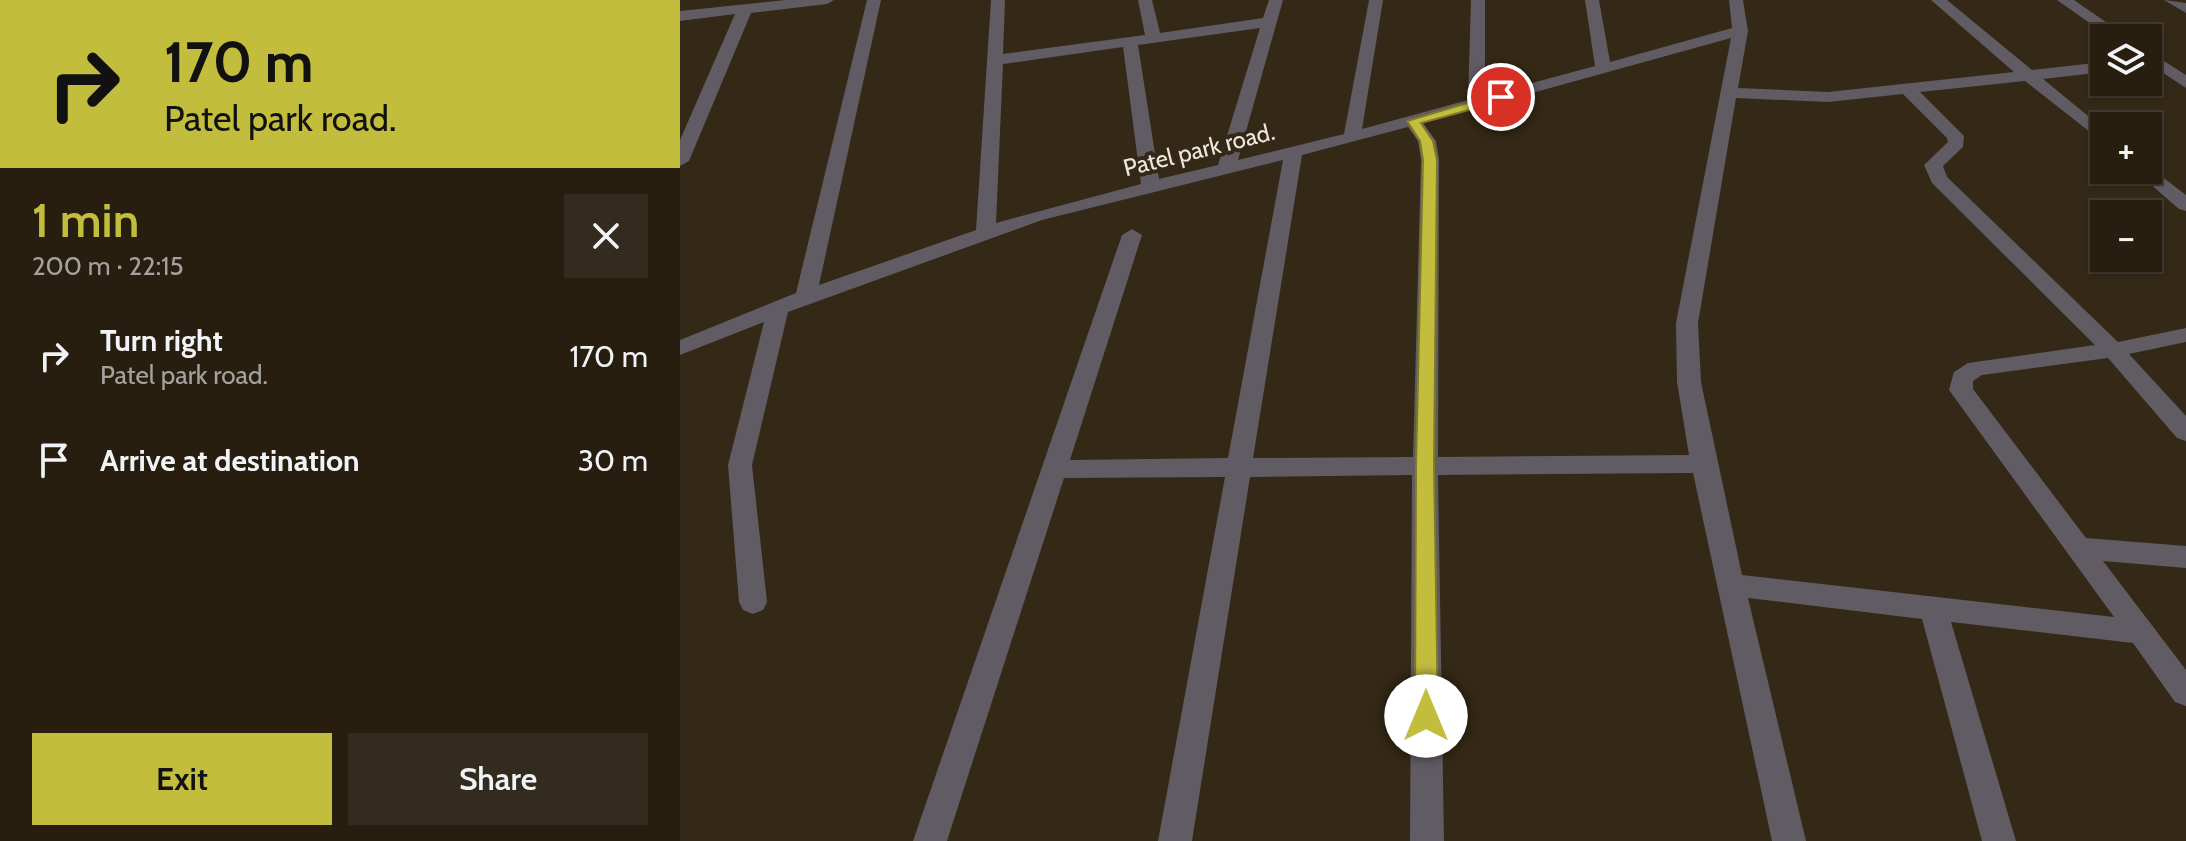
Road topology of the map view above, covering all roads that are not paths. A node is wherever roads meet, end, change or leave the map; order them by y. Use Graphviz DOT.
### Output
graph roads {
  1 [pos="827,0"];
  2 [pos="874,0"];
  3 [pos="998,0"];
  4 [pos="1145,0"];
  5 [pos="1276,0"];
  6 [pos="1376,0"];
  7 [pos="1478,0"];
  8 [pos="1592,0"];
  9 [pos="1736,0"];
  10 [pos="1938,0"];
  11 [pos="2064,0"];
  12 [pos="2171,0"];
  13 [pos="745,9"];
  14 [pos="2186,9"];
  15 [pos="680,16"];
  16 [pos="1270,22"];
  17 [pos="2100,24"];
  18 [pos="1740,31"];
  19 [pos="1153,38"];
  20 [pos="1130,41"];
  21 [pos="2186,58"];
  22 [pos="2162,59"];
  23 [pos="995,60"];
  24 [pos="1603,68"];
  25 [pos="2162,68"];
  26 [pos="2090,69"];
  27 [pos="2027,76"];
  28 [pos="2186,83"];
  29 [pos="1908,89"];
  30 [pos="1730,93"];
  31 [pos="1476,104"];
  32 [pos="1413,121"];
  33 [pos="2090,127"];
  34 [pos="1352,137"];
  35 [pos="1293,152"];
  36 [pos="680,161"];
  37 [pos="1226,168"];
  38 [pos="2160,184"];
  39 [pos="1151,186"];
  40 [pos="2186,205"];
  41 [pos="986,232"];
  42 [pos="1132,235"];
  43 [pos="806,297"];
  44 [pos="778,309"];
  45 [pos="2186,335"];
  46 [pos="680,348"];
  47 [pos="2113,350"];
  48 [pos="2186,432"];
  49 [pos="1703,464"];
  50 [pos="1425,466"];
  51 [pos="1238,467"];
  52 [pos="1053,469"];
  53 [pos="2077,548"];
  54 [pos="2186,557"];
  55 [pos="1730,585"];
  56 [pos="753,602"];
  57 [pos="1933,608"];
  58 [pos="2138,632"];
  59 [pos="2186,693"];
  60 [pos="930,841"];
  61 [pos="1175,841"];
  62 [pos="1427,841"];
  63 [pos="1789,841"];
  64 [pos="1999,841"];
  1 -- 13 [label="street"];
  2 -- 43 [label="street"];
  3 -- 23 [label="street"];
  4 -- 19 [label="street"];
  5 -- 16 [label="street"];
  6 -- 34 [label="street"];
  7 -- 31 [label="street"];
  8 -- 24 [label="street"];
  9 -- 18 [label="street"];
  10 -- 27 [label="street"];
  11 -- 17 [label="street"];
  12 -- 14 [label="street"];
  13 -- 15 [label="street"];
  13 -- 36 [label="street"];
  16 -- 19 [label="street"];
  16 -- 37 [label="street"];
  18 -- 24 [label="street, Patel park road."];
  18 -- 30 [label="street"];
  19 -- 20 [label="street"];
  20 -- 23 [label="street"];
  20 -- 39 [label="street"];
  21 -- 22 [label="street"];
  23 -- 41 [label="street"];
  24 -- 31 [label="street, Patel park road."];
  25 -- 28 [label="street"];
  26 -- 27 [label="street"];
  27 -- 29 [label="street"];
  27 -- 33 [label="street"];
  29 -- 30 [label="street"];
  29 -- 47 [label="street"];
  30 -- 49 [label="street"];
  31 -- 32 [label="street, Patel park road."];
  32 -- 34 [label="street, Patel park road."];
  32 -- 50 [label="street"];
  34 -- 35 [label="street, Patel park road."];
  35 -- 37 [label="street, Patel park road."];
  35 -- 51 [label="street"];
  37 -- 39 [label="street, Patel park road."];
  38 -- 40 [label="street"];
  39 -- 41 [label="street, Patel park road."];
  41 -- 43 [label="street, Patel park road."];
  42 -- 52 [label="street"];
  43 -- 44 [label="street, Patel park road."];
  44 -- 46 [label="street, Patel park road."];
  44 -- 56 [label="street"];
  45 -- 47 [label="street"];
  47 -- 48 [label="street"];
  47 -- 53 [label="street"];
  49 -- 50 [label="street"];
  49 -- 55 [label="street"];
  50 -- 51 [label="street"];
  50 -- 62 [label="street"];
  51 -- 52 [label="street"];
  51 -- 61 [label="street"];
  52 -- 60 [label="street"];
  53 -- 54 [label="street"];
  53 -- 58 [label="street"];
  55 -- 57 [label="street"];
  55 -- 63 [label="street"];
  57 -- 58 [label="street"];
  57 -- 64 [label="street"];
  58 -- 59 [label="street"];
}
